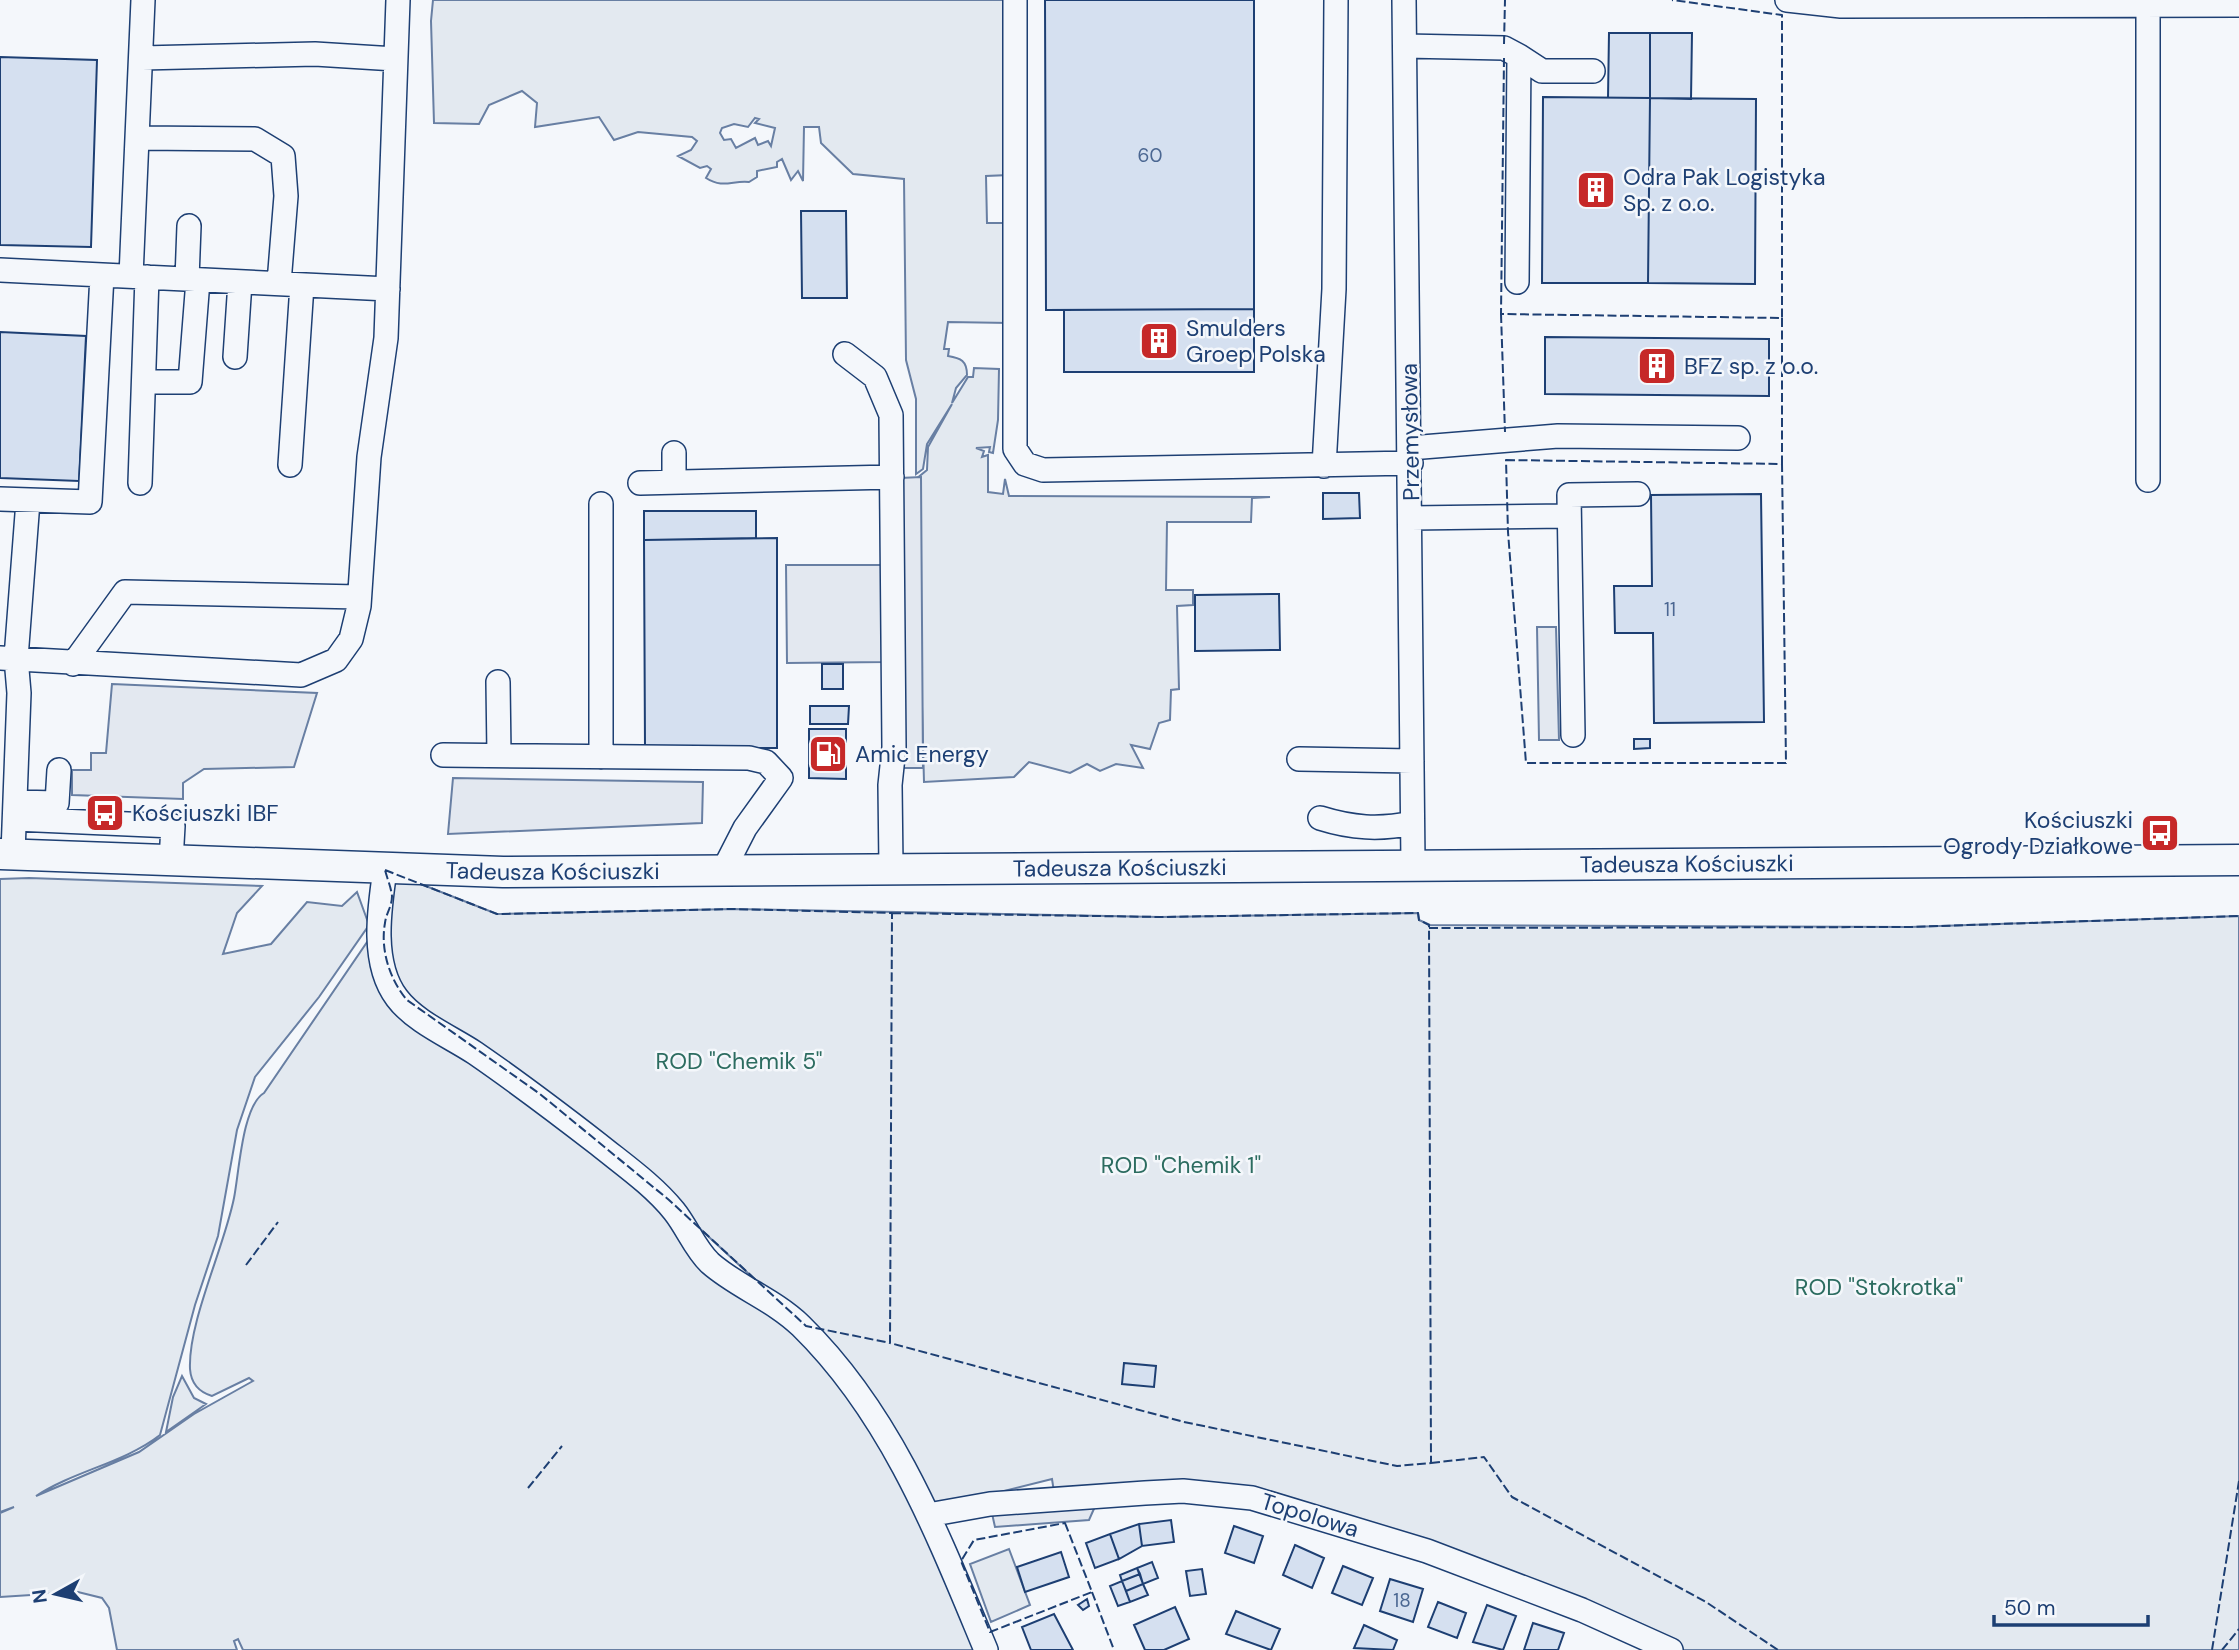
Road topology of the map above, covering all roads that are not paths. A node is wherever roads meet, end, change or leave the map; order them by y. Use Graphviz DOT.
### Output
graph roads {
  1 [pos="143,0"];
  2 [pos="398,0"];
  3 [pos="1015,0"];
  4 [pos="1336,0"];
  5 [pos="1404,0"];
  6 [pos="1787,0"];
  7 [pos="1841,3"];
  8 [pos="2148,5"];
  9 [pos="2239,5"];
  10 [pos="1405,46"];
  11 [pos="1518,56"];
  12 [pos="142,58"];
  13 [pos="395,59"];
  14 [pos="1593,71"];
  15 [pos="138,138"];
  16 [pos="189,226"];
  17 [pos="0,270"];
  18 [pos="102,275"];
  19 [pos="139,277"];
  20 [pos="192,279"];
  21 [pos="240,282"];
  22 [pos="1517,282"];
  23 [pos="279,283"];
  24 [pos="302,285"];
  25 [pos="388,289"];
  26 [pos="845,354"];
  27 [pos="235,357"];
  28 [pos="144,382"];
  29 [pos="1738,438"];
  30 [pos="674,453"];
  31 [pos="1410,456"];
  32 [pos="290,465"];
  33 [pos="1324,466"];
  34 [pos="892,477"];
  35 [pos="2148,480"];
  36 [pos="674,482"];
  37 [pos="640,483"];
  38 [pos="140,484"];
  39 [pos="1638,494"];
  40 [pos="0,499"];
  41 [pos="28,500"];
  42 [pos="601,504"];
  43 [pos="1569,516"];
  44 [pos="1411,518"];
  45 [pos="359,597"];
  46 [pos="8,658"];
  47 [pos="73,664"];
  48 [pos="498,682"];
  49 [pos="10,693"];
  50 [pos="1573,735"];
  51 [pos="443,755"];
  52 [pos="499,755"];
  53 [pos="601,757"];
  54 [pos="1299,759"];
  55 [pos="1412,761"];
  56 [pos="59,770"];
  57 [pos="15,811"];
  58 [pos="1320,818"];
  59 [pos="1412,823"];
  60 [pos="7,854"];
  61 [pos="171,860"];
  62 [pos="2239,860"];
  63 [pos="1413,863"];
  64 [pos="891,867"];
  65 [pos="724,869"];
  66 [pos="385,870"];
  67 [pos="928,1515"];
  68 [pos="986,1650"];
  69 [pos="1671,1650"];
  1 -- 12 [label="street"];
  2 -- 13 [label="street"];
  3 -- 33 [label="street"];
  4 -- 33 [label="street"];
  5 -- 10 [label="street, Przemysłowa"];
  6 -- 7 [label="street"];
  7 -- 8 [label="street"];
  8 -- 9 [label="street"];
  8 -- 35 [label="street"];
  10 -- 11 [label="street"];
  10 -- 31 [label="street, Przemysłowa"];
  11 -- 14 [label="street"];
  11 -- 22 [label="street"];
  12 -- 13 [label="street"];
  12 -- 15 [label="street"];
  13 -- 25 [label="street"];
  15 -- 19 [label="street"];
  15 -- 23 [label="street"];
  16 -- 20 [label="street"];
  17 -- 18 [label="street"];
  18 -- 19 [label="street"];
  18 -- 41 [label="street"];
  19 -- 20 [label="street"];
  19 -- 28 [label="street"];
  20 -- 21 [label="street"];
  20 -- 28 [label="street"];
  21 -- 23 [label="street"];
  21 -- 27 [label="street"];
  23 -- 24 [label="street"];
  24 -- 25 [label="street"];
  24 -- 32 [label="street"];
  25 -- 45 [label="street"];
  26 -- 34 [label="street"];
  28 -- 38 [label="street"];
  29 -- 31 [label="street"];
  30 -- 36 [label="street"];
  31 -- 33 [label="street"];
  31 -- 44 [label="street, Przemysłowa"];
  34 -- 36 [label="street"];
  34 -- 64 [label="street"];
  36 -- 37 [label="street"];
  39 -- 43 [label="street"];
  40 -- 41 [label="street"];
  41 -- 46 [label="street"];
  42 -- 53 [label="street"];
  43 -- 44 [label="street"];
  43 -- 50 [label="street"];
  44 -- 55 [label="street, Przemysłowa"];
  45 -- 47 [label="street"];
  45 -- 47 [label="street"];
  46 -- 47 [label="street"];
  46 -- 49 [label="street"];
  48 -- 52 [label="street"];
  49 -- 57 [label="street"];
  51 -- 52 [label="street"];
  52 -- 53 [label="street"];
  53 -- 65 [label="street"];
  54 -- 55 [label="street"];
  55 -- 59 [label="street, Przemysłowa"];
  56 -- 57 [label="street"];
  57 -- 60 [label="street"];
  57 -- 61 [label="street"];
  58 -- 59 [label="street"];
  59 -- 63 [label="street, Przemysłowa"];
  60 -- 61 [label="main road, Tadeusza Kościuszki"];
  61 -- 66 [label="main road, Tadeusza Kościuszki"];
  62 -- 63 [label="main road, Tadeusza Kościuszki"];
  63 -- 64 [label="main road, Tadeusza Kościuszki"];
  64 -- 65 [label="main road, Tadeusza Kościuszki"];
  65 -- 66 [label="main road, Tadeusza Kościuszki"];
  66 -- 67 [label="street"];
  67 -- 68 [label="street"];
  67 -- 69 [label="street, Topolowa"];
}
